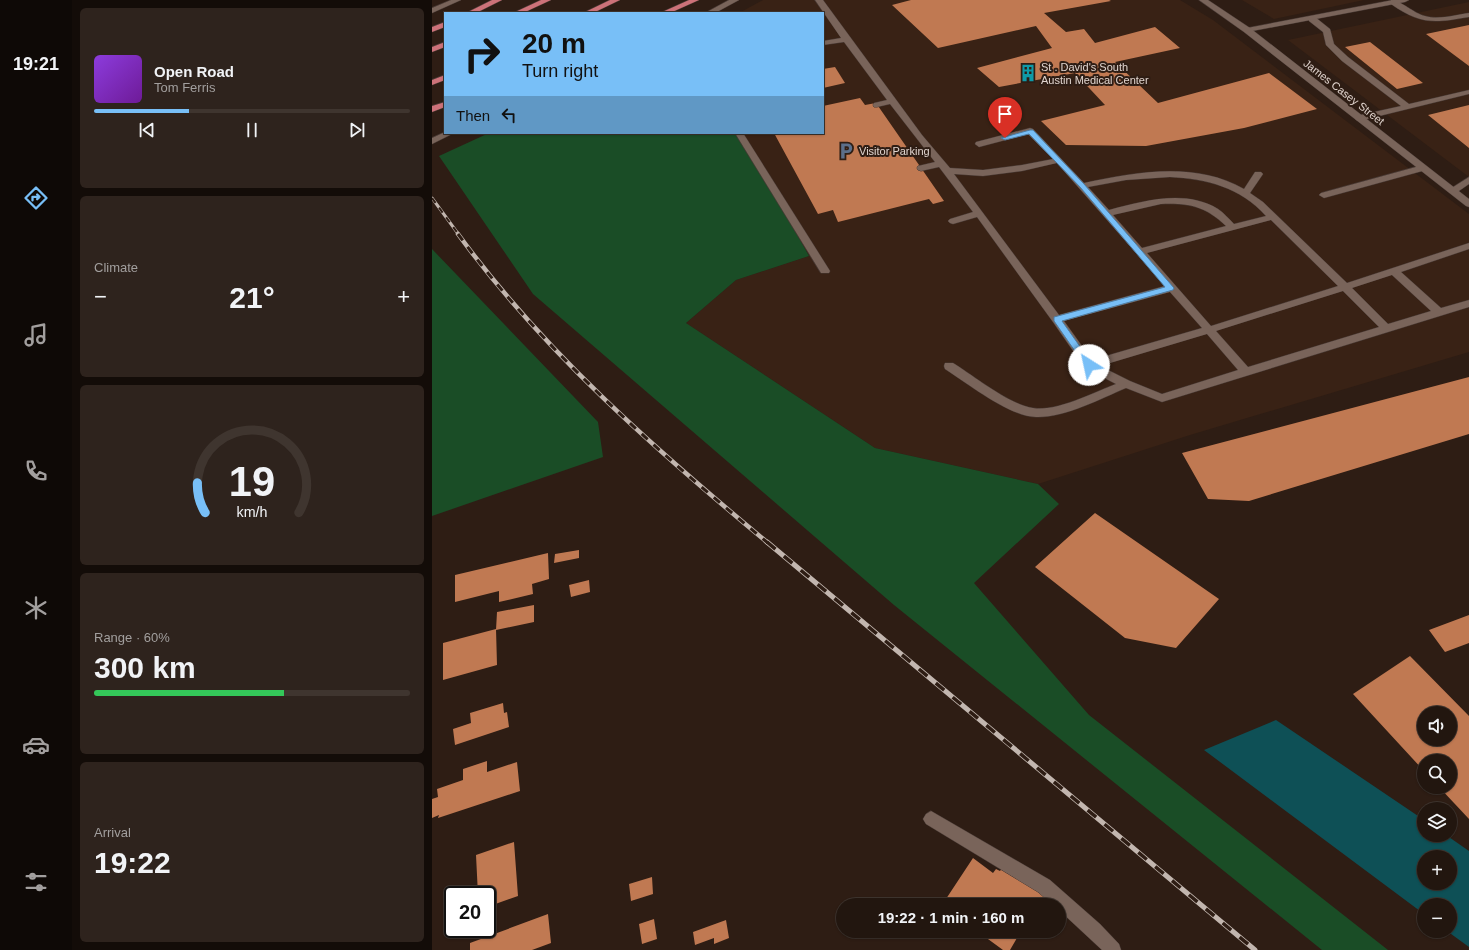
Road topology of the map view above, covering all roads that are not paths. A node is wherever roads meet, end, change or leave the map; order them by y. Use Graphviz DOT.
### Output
graph roads {
  1 [pos="457,0"];
  2 [pos="498,0"];
  3 [pos="547,0"];
  4 [pos="616,0"];
  5 [pos="696,0"];
  6 [pos="735,0"];
  7 [pos="819,0"];
  8 [pos="1203,0"];
  9 [pos="1405,0"];
  10 [pos="1394,2"];
  11 [pos="432,11"];
  12 [pos="472,12"];
  13 [pos="519,12"];
  14 [pos="589,12"];
  15 [pos="666,12"];
  16 [pos="711,12"];
  17 [pos="1469,15"];
  18 [pos="1312,18"];
  19 [pos="443,25"];
  20 [pos="432,30"];
  21 [pos="1247,30"];
  22 [pos="846,39"];
  23 [pos="824,43"];
  24 [pos="444,44"];
  25 [pos="432,50"];
  26 [pos="444,77"];
  27 [pos="432,82"];
  28 [pos="1469,92"];
  29 [pos="892,101"];
  30 [pos="444,104"];
  31 [pos="878,105"];
  32 [pos="1407,106"];
  33 [pos="432,109"];
  34 [pos="1359,118"];
  35 [pos="448,134"];
  36 [pos="740,134"];
  37 [pos="432,141"];
  38 [pos="979,144"];
  39 [pos="1059,160"];
  40 [pos="940,164"];
  41 [pos="921,168"];
  42 [pos="1423,168"];
  43 [pos="1159,170"];
  44 [pos="947,172"];
  45 [pos="1258,174"];
  46 [pos="1151,175"];
  47 [pos="1469,180"];
  48 [pos="1082,186"];
  49 [pos="1452,191"];
  50 [pos="1245,193"];
  51 [pos="1324,195"];
  52 [pos="1469,204"];
  53 [pos="978,214"];
  54 [pos="1106,214"];
  55 [pos="1272,217"];
  56 [pos="953,221"];
  57 [pos="1233,228"];
  58 [pos="1469,246"];
  59 [pos="1140,252"];
  60 [pos="825,271"];
  61 [pos="1394,271"];
  62 [pos="1345,287"];
  63 [pos="1170,288"];
  64 [pos="1469,303"];
  65 [pos="1439,312"];
  66 [pos="1057,319"];
  67 [pos="1387,329"];
  68 [pos="1208,330"];
  69 [pos="1089,365"];
  70 [pos="949,366"];
  71 [pos="1246,372"];
  72 [pos="1126,384"];
  73 [pos="931,819"];
  74 [pos="1113,950"];
  1 -- 11 [label="street"];
  2 -- 12 [label="highway"];
  3 -- 13 [label="highway"];
  4 -- 14 [label="highway"];
  5 -- 15 [label="highway"];
  6 -- 16 [label="street"];
  7 -- 22 [label="street"];
  8 -- 21 [label="street, James Casey Street"];
  9 -- 10 [label="street"];
  10 -- 17 [label="street"];
  10 -- 18 [label="street"];
  18 -- 21 [label="street"];
  18 -- 32 [label="street"];
  19 -- 20 [label="highway"];
  21 -- 34 [label="street, James Casey Street"];
  22 -- 23 [label="street"];
  22 -- 29 [label="street"];
  24 -- 25 [label="highway"];
  26 -- 27 [label="highway"];
  28 -- 32 [label="street"];
  29 -- 31 [label="street"];
  29 -- 40 [label="street"];
  30 -- 33 [label="highway"];
  32 -- 34 [label="street"];
  34 -- 42 [label="street, James Casey Street"];
  35 -- 37 [label="street"];
  36 -- 60 [label="street"];
  38 -- 39 [label="street"];
  39 -- 44 [label="street"];
  39 -- 48 [label="street"];
  40 -- 41 [label="street"];
  40 -- 44 [label="street"];
  42 -- 49 [label="street, James Casey Street"];
  42 -- 51 [label="street"];
  43 -- 46 [label="street"];
  44 -- 53 [label="street"];
  45 -- 50 [label="street"];
  46 -- 48 [label="street"];
  46 -- 50 [label="street"];
  47 -- 49 [label="street"];
  48 -- 54 [label="street"];
  49 -- 52 [label="street, James Casey Street"];
  50 -- 55 [label="street"];
  53 -- 56 [label="street"];
  53 -- 66 [label="street"];
  54 -- 57 [label="street"];
  54 -- 59 [label="street"];
  55 -- 57 [label="street"];
  55 -- 62 [label="street"];
  57 -- 59 [label="street"];
  58 -- 61 [label="street"];
  59 -- 63 [label="street"];
  61 -- 62 [label="street"];
  61 -- 65 [label="street"];
  62 -- 67 [label="street"];
  62 -- 68 [label="street"];
  63 -- 66 [label="street"];
  63 -- 68 [label="street"];
  64 -- 65 [label="street"];
  65 -- 67 [label="street"];
  66 -- 69 [label="street"];
  67 -- 71 [label="street"];
  68 -- 69 [label="street"];
  68 -- 71 [label="street"];
  69 -- 72 [label="street"];
  70 -- 72 [label="street"];
  71 -- 72 [label="street"];
  73 -- 74 [label="street"];
}
